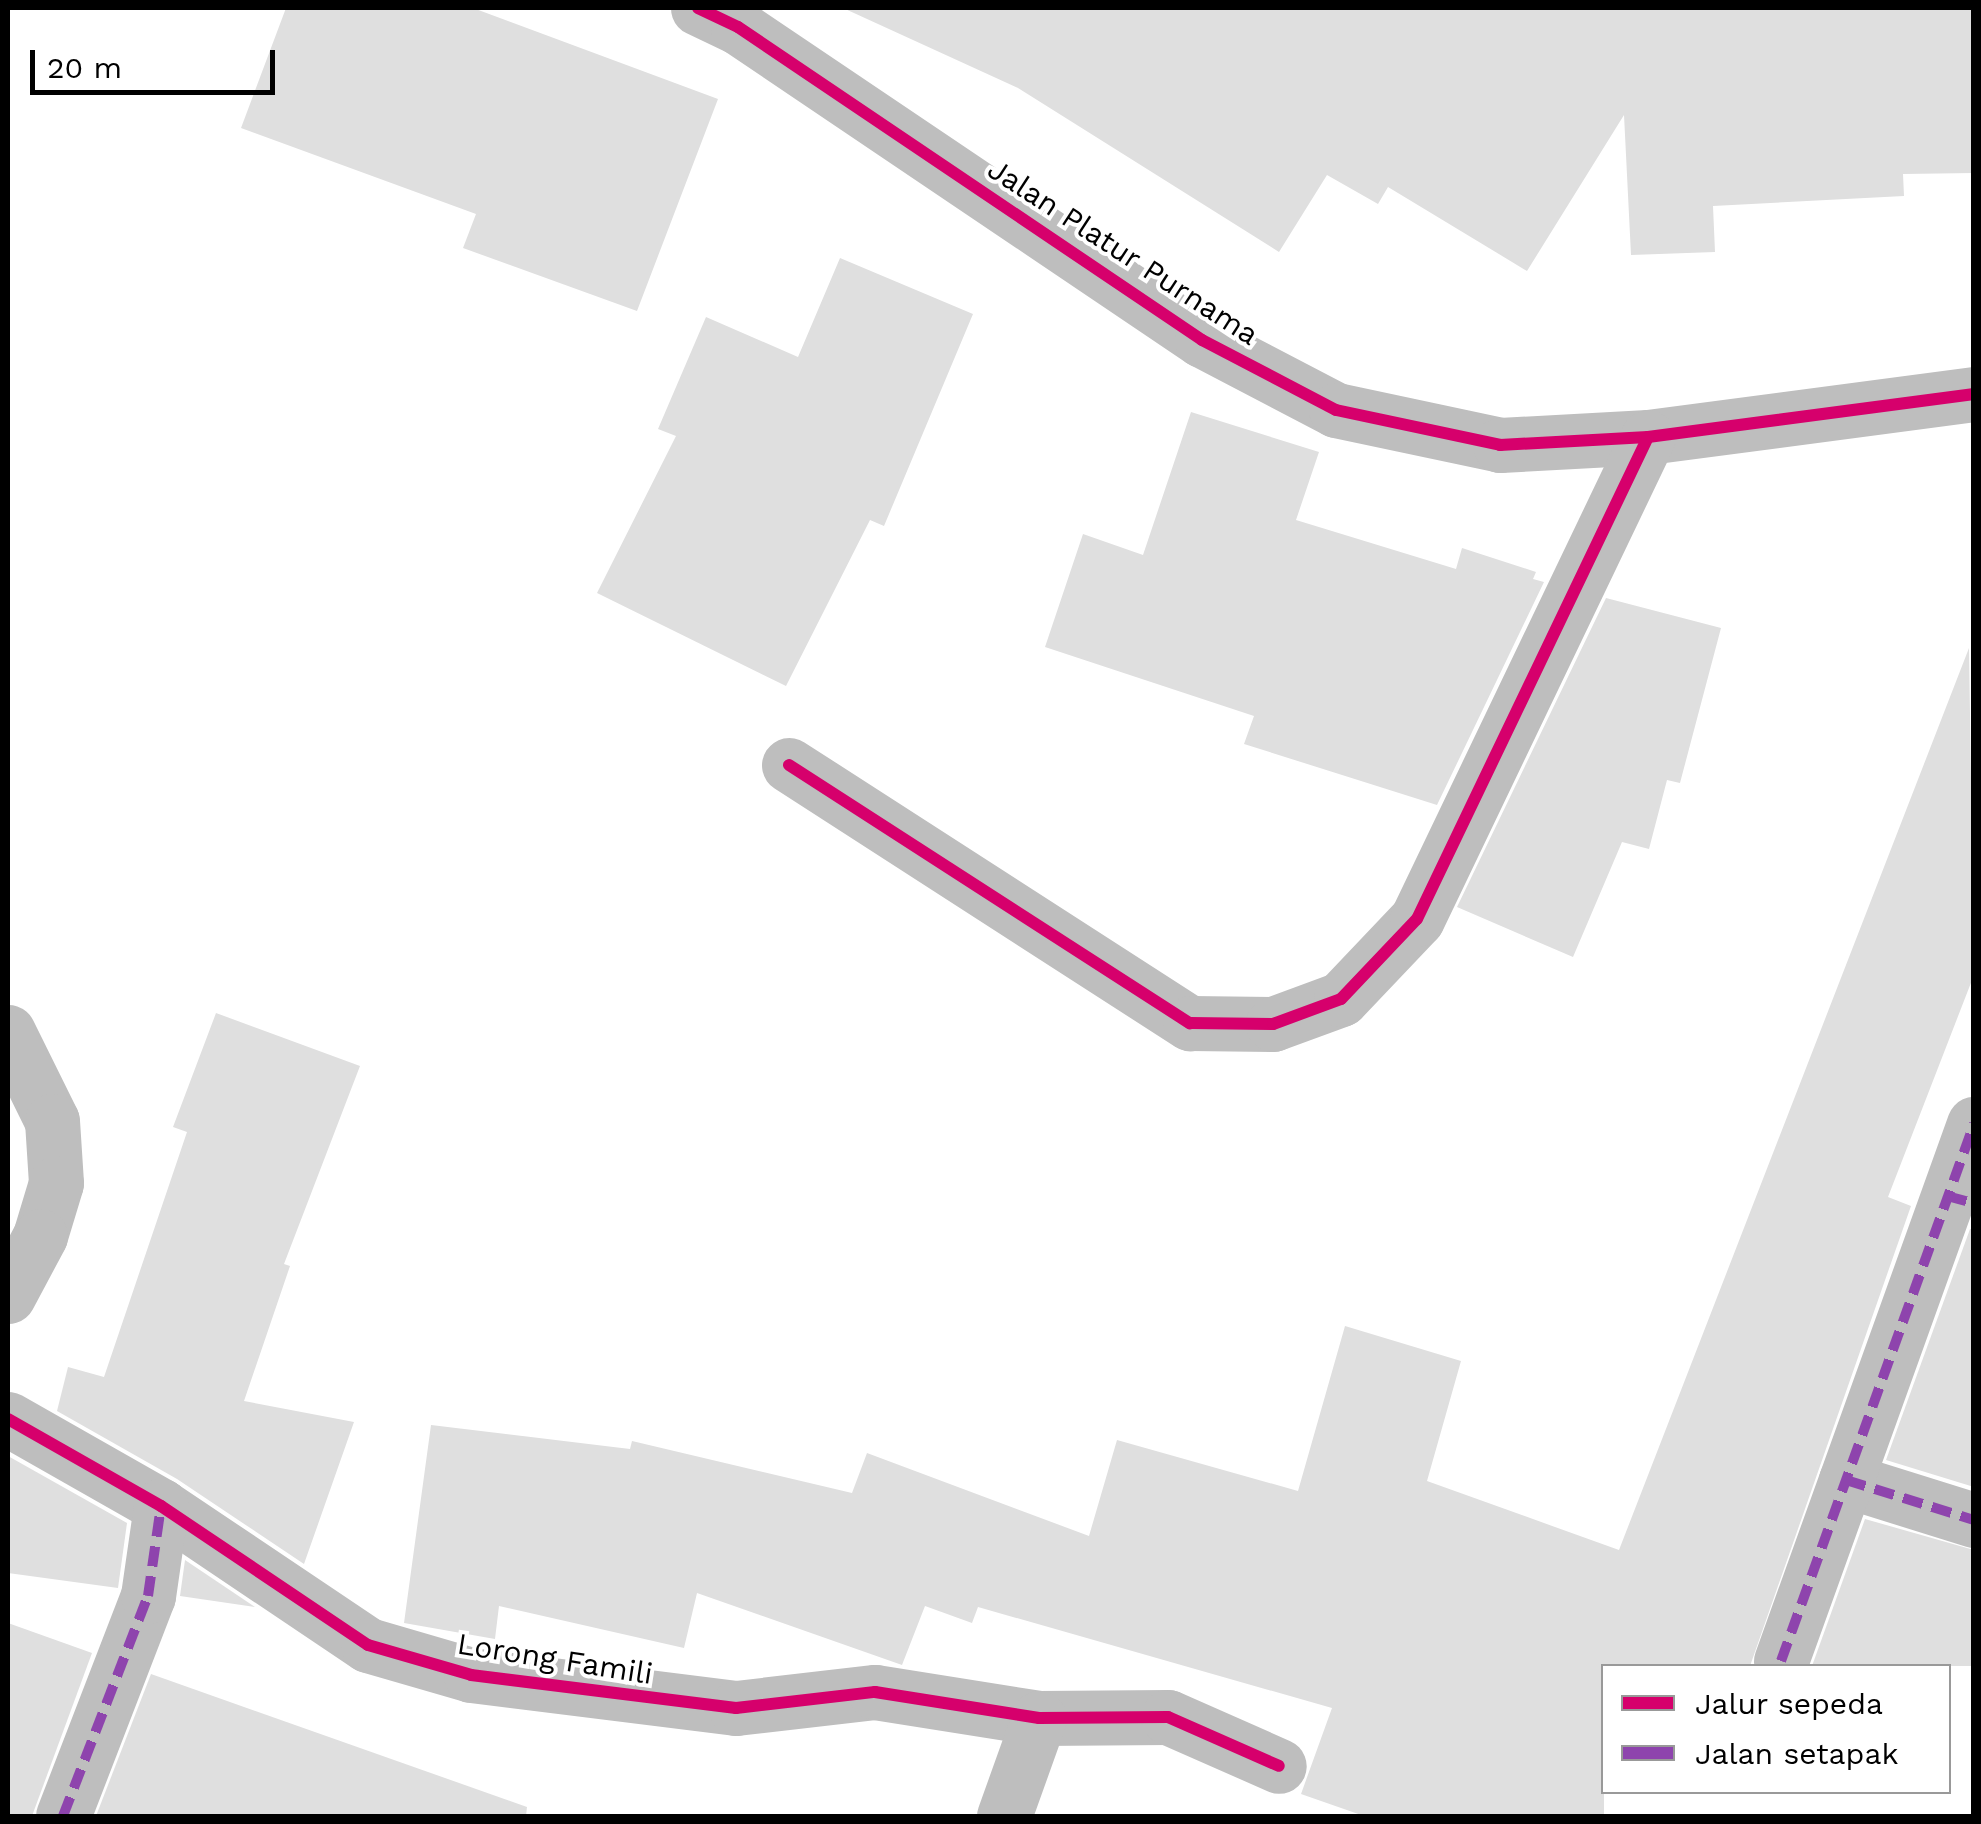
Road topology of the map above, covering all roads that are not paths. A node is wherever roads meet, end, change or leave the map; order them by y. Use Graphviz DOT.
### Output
graph roads {
  1 [pos="698,8"];
  2 [pos="1974,394"];
  3 [pos="1648,437"];
  4 [pos="788,765"];
  5 [pos="8,1032"];
  6 [pos="1974,1124"];
  7 [pos="1960,1199"];
  8 [pos="8,1296"];
  9 [pos="8,1419"];
  10 [pos="1846,1480"];
  11 [pos="160,1506"];
  12 [pos="1974,1520"];
  13 [pos="1781,1661"];
  14 [pos="1039,1718"];
  15 [pos="1279,1766"];
  16 [pos="63,1816"];
  17 [pos="1004,1816"];
  1 -- 3 [label="street, Jalan Platur Purnama"];
  2 -- 3 [label="street, Jalan Platur Purnama"];
  3 -- 4 [label="street"];
  5 -- 8 [label="street"];
  6 -- 7 [label="street"];
  7 -- 10 [label="street"];
  9 -- 11 [label="street, Lorong Famili"];
  10 -- 12 [label="street"];
  10 -- 13 [label="street"];
  11 -- 14 [label="street, Lorong Famili"];
  11 -- 16 [label="street"];
  14 -- 15 [label="street, Lorong Famili"];
  14 -- 17 [label="street"];
}
